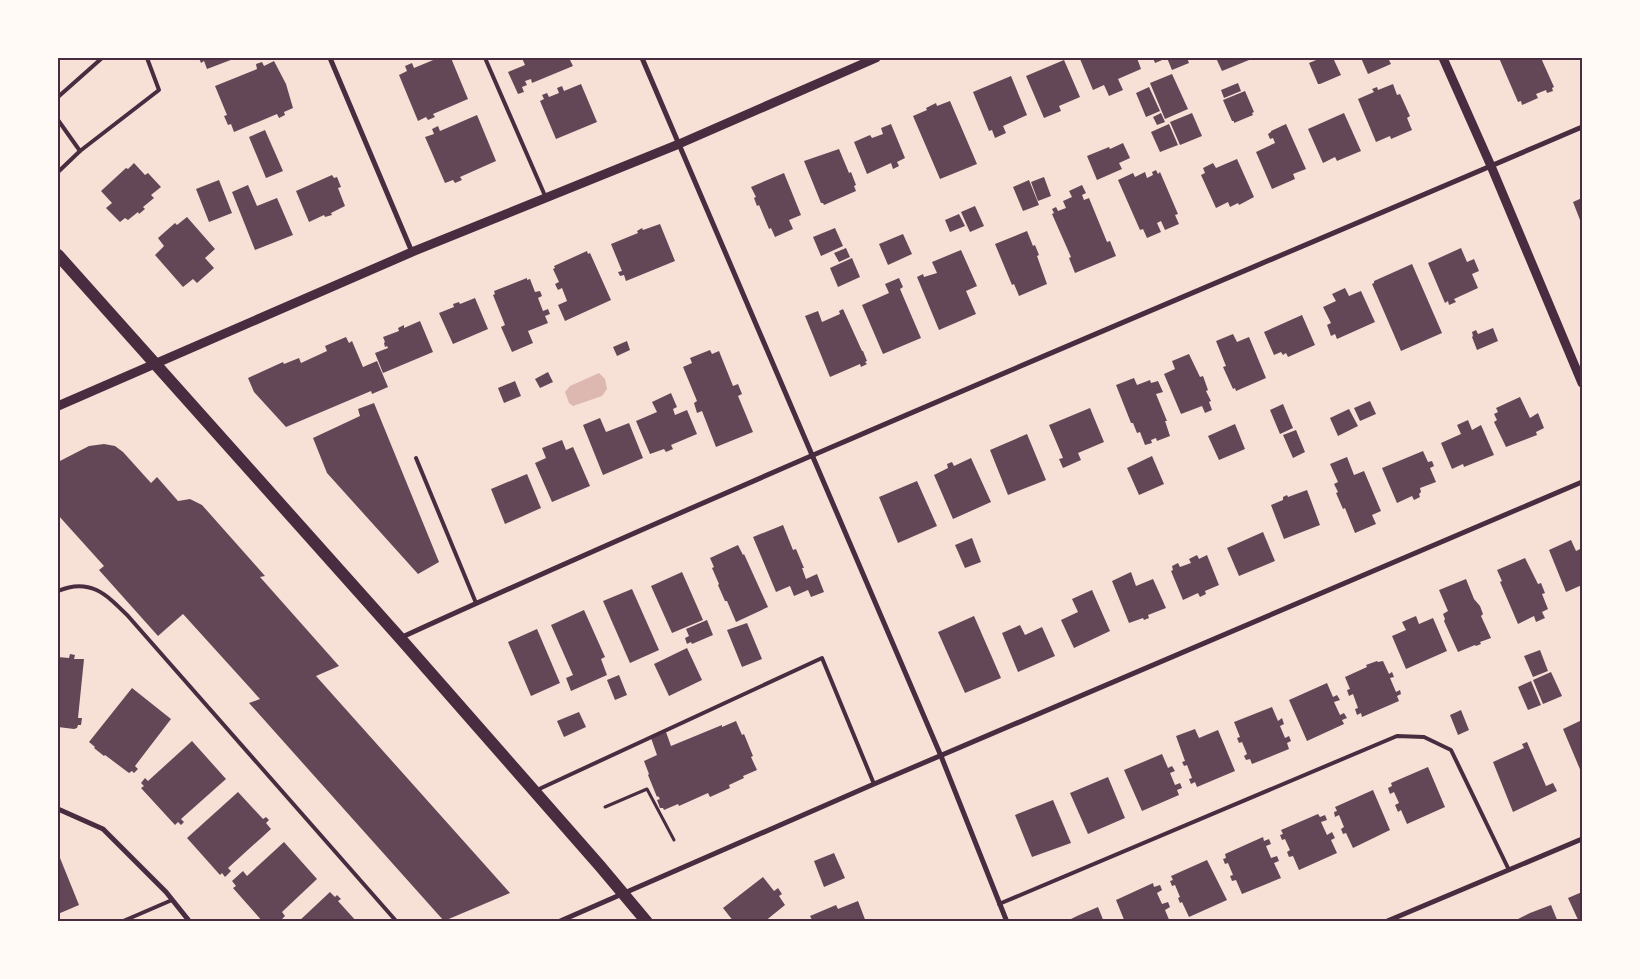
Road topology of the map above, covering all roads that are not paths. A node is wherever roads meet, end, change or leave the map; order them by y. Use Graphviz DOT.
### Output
graph roads {
  1 [pos="102,58"];
  2 [pos="147,58"];
  3 [pos="330,58"];
  4 [pos="485,58"];
  5 [pos="642,58"];
  6 [pos="876,58"];
  7 [pos="1443,58"];
  8 [pos="58,97"];
  9 [pos="58,120"];
  10 [pos="1582,127"];
  11 [pos="679,144"];
  12 [pos="80,151"];
  13 [pos="1491,166"];
  14 [pos="58,172"];
  15 [pos="546,198"];
  16 [pos="412,252"];
  17 [pos="58,255"];
  18 [pos="156,364"];
  19 [pos="1582,383"];
  20 [pos="58,406"];
  21 [pos="812,456"];
  22 [pos="416,458"];
  23 [pos="1582,482"];
  24 [pos="58,591"];
  25 [pos="476,603"];
  26 [pos="400,638"];
  27 [pos="941,756"];
  28 [pos="874,784"];
  29 [pos="534,791"];
  30 [pos="58,809"];
  31 [pos="1582,839"];
  32 [pos="1509,870"];
  33 [pos="624,894"];
  34 [pos="172,900"];
  35 [pos="999,904"];
  36 [pos="120,922"];
  37 [pos="190,922"];
  38 [pos="397,922"];
  39 [pos="558,922"];
  40 [pos="647,922"];
  41 [pos="1007,922"];
  42 [pos="1385,922"];
  1 -- 8 [label="lane"];
  2 -- 12 [label="lane"];
  3 -- 16 [label="street"];
  4 -- 15 [label="lane"];
  5 -- 11 [label="street"];
  6 -- 11 [label="street"];
  7 -- 13 [label="street"];
  9 -- 12 [label="lane"];
  10 -- 13 [label="street"];
  11 -- 15 [label="street"];
  11 -- 21 [label="street"];
  12 -- 14 [label="lane"];
  13 -- 19 [label="street"];
  13 -- 21 [label="street"];
  15 -- 16 [label="street"];
  16 -- 18 [label="street"];
  17 -- 18 [label="main road"];
  18 -- 20 [label="street"];
  18 -- 26 [label="main road"];
  21 -- 25 [label="street"];
  21 -- 27 [label="street"];
  22 -- 25 [label="lane"];
  23 -- 27 [label="street"];
  24 -- 38 [label="lane"];
  25 -- 26 [label="street"];
  26 -- 29 [label="main road"];
  27 -- 28 [label="street"];
  27 -- 35 [label="street"];
  28 -- 29 [label="lane"];
  28 -- 33 [label="street"];
  29 -- 33 [label="main road"];
  30 -- 34 [label="street"];
  31 -- 32 [label="street"];
  32 -- 35 [label="lane"];
  32 -- 42 [label="street"];
  33 -- 39 [label="street"];
  33 -- 40 [label="main road"];
  34 -- 36 [label="lane"];
  34 -- 37 [label="street"];
  35 -- 41 [label="street"];
}
